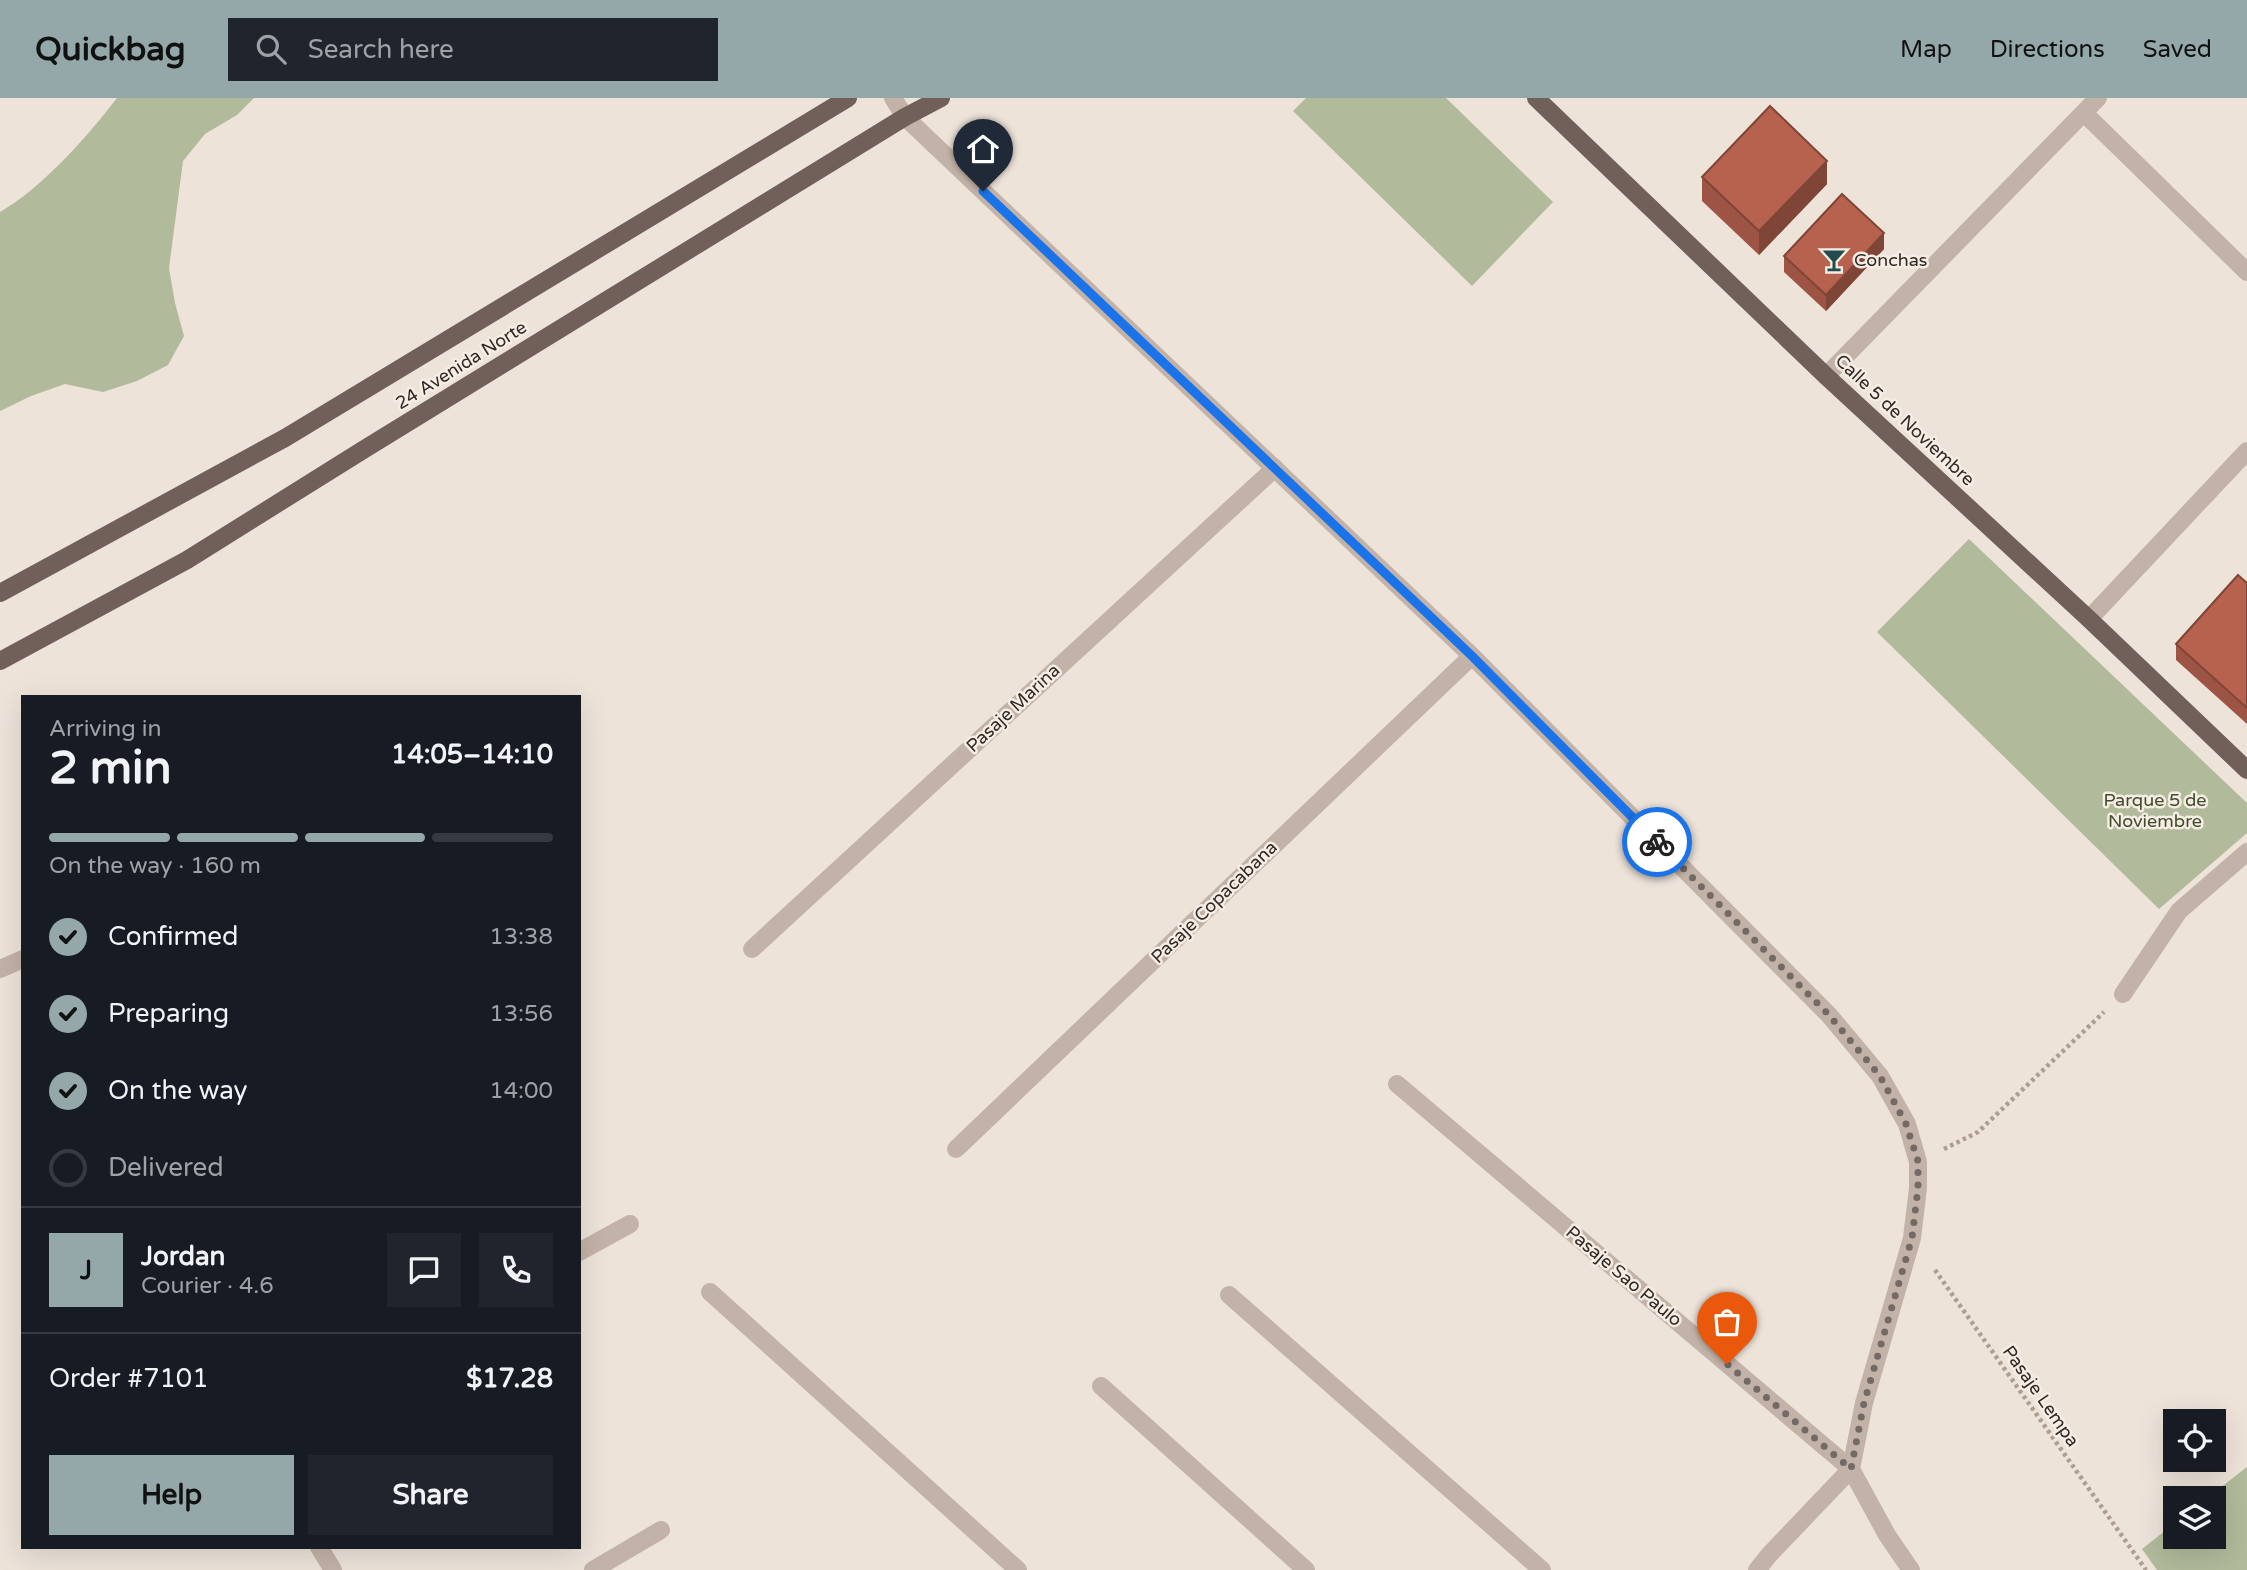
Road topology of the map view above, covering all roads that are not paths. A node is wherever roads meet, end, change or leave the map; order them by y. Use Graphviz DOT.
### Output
graph roads {
  1 [pos="848,98"];
  2 [pos="893,98"];
  3 [pos="941,98"];
  4 [pos="1536,98"];
  5 [pos="2098,98"];
  6 [pos="2084,113"];
  7 [pos="905,117"];
  8 [pos="2247,272"];
  9 [pos="1826,376"];
  10 [pos="2247,451"];
  11 [pos="1275,468"];
  12 [pos="0,593"];
  13 [pos="2089,619"];
  14 [pos="1472,656"];
  15 [pos="0,661"];
  16 [pos="2247,770"];
  17 [pos="2247,852"];
  18 [pos="752,949"];
  19 [pos="21,960"];
  20 [pos="0,970"];
  21 [pos="2123,994"];
  22 [pos="1397,1084"];
  23 [pos="956,1149"];
  24 [pos="630,1224"];
  25 [pos="581,1251"];
  26 [pos="710,1292"];
  27 [pos="1229,1295"];
  28 [pos="1101,1386"];
  29 [pos="1851,1469"];
  30 [pos="661,1530"];
  31 [pos="320,1549"];
  32 [pos="333,1570"];
  33 [pos="593,1570"];
  34 [pos="1018,1570"];
  35 [pos="1306,1570"];
  36 [pos="1542,1570"];
  37 [pos="1757,1570"];
  38 [pos="1911,1570"];
  1 -- 12 [label="main road, 24 Avenida Norte"];
  2 -- 7 [label="street"];
  3 -- 7 [label="main road, 24 Avenida Norte"];
  4 -- 9 [label="main road, Calle 5 de Noviembre"];
  5 -- 6 [label="street"];
  6 -- 8 [label="street"];
  6 -- 9 [label="street"];
  7 -- 11 [label="street"];
  7 -- 15 [label="main road, 24 Avenida Norte"];
  9 -- 13 [label="main road, Calle 5 de Noviembre"];
  10 -- 13 [label="street"];
  11 -- 14 [label="street"];
  11 -- 18 [label="street, Pasaje Marina"];
  13 -- 16 [label="main road, Calle 5 de Noviembre"];
  14 -- 23 [label="street, Pasaje Copacabana"];
  14 -- 29 [label="street"];
  17 -- 21 [label="street"];
  19 -- 20 [label="street"];
  22 -- 29 [label="street, Pasaje Sao Paulo"];
  24 -- 25 [label="street"];
  26 -- 34 [label="street"];
  27 -- 36 [label="street"];
  28 -- 35 [label="street"];
  29 -- 37 [label="street"];
  29 -- 38 [label="street"];
  30 -- 33 [label="street"];
  31 -- 32 [label="street"];
}
